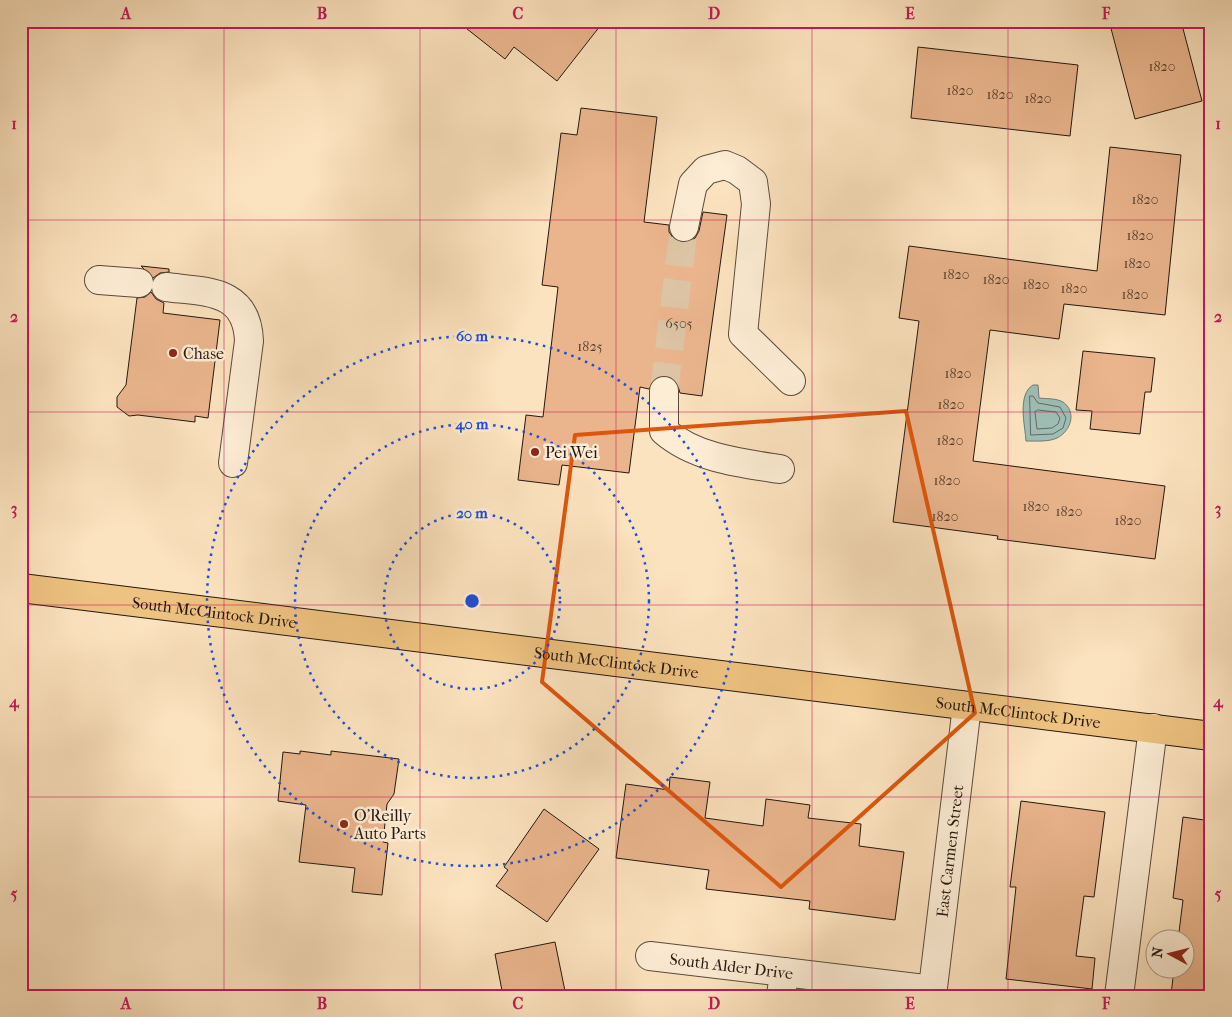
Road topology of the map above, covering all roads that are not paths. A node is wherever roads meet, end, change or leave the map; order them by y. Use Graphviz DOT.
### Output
graph roads {
  1 [pos="684,227"];
  2 [pos="99,280"];
  3 [pos="139,284"];
  4 [pos="166,287"];
  5 [pos="791,381"];
  6 [pos="664,391"];
  7 [pos="233,463"];
  8 [pos="780,469"];
  9 [pos="21,588"];
  10 [pos="968,706"];
  11 [pos="1153,728"];
  12 [pos="1211,736"];
  13 [pos="650,956"];
  14 [pos="782,984"];
  15 [pos="932,993"];
  16 [pos="1119,996"];
  1 -- 5 [label="street"];
  2 -- 3 [label="street"];
  4 -- 7 [label="street"];
  6 -- 8 [label="street"];
  9 -- 10 [label="main road, South McClintock Drive"];
  10 -- 11 [label="main road, South McClintock Drive"];
  10 -- 15 [label="street, East Carmen Street"];
  11 -- 12 [label="main road, South McClintock Drive"];
  11 -- 16 [label="street"];
  13 -- 14 [label="street, South Alder Drive"];
  14 -- 15 [label="street, South Alder Drive"];
}
